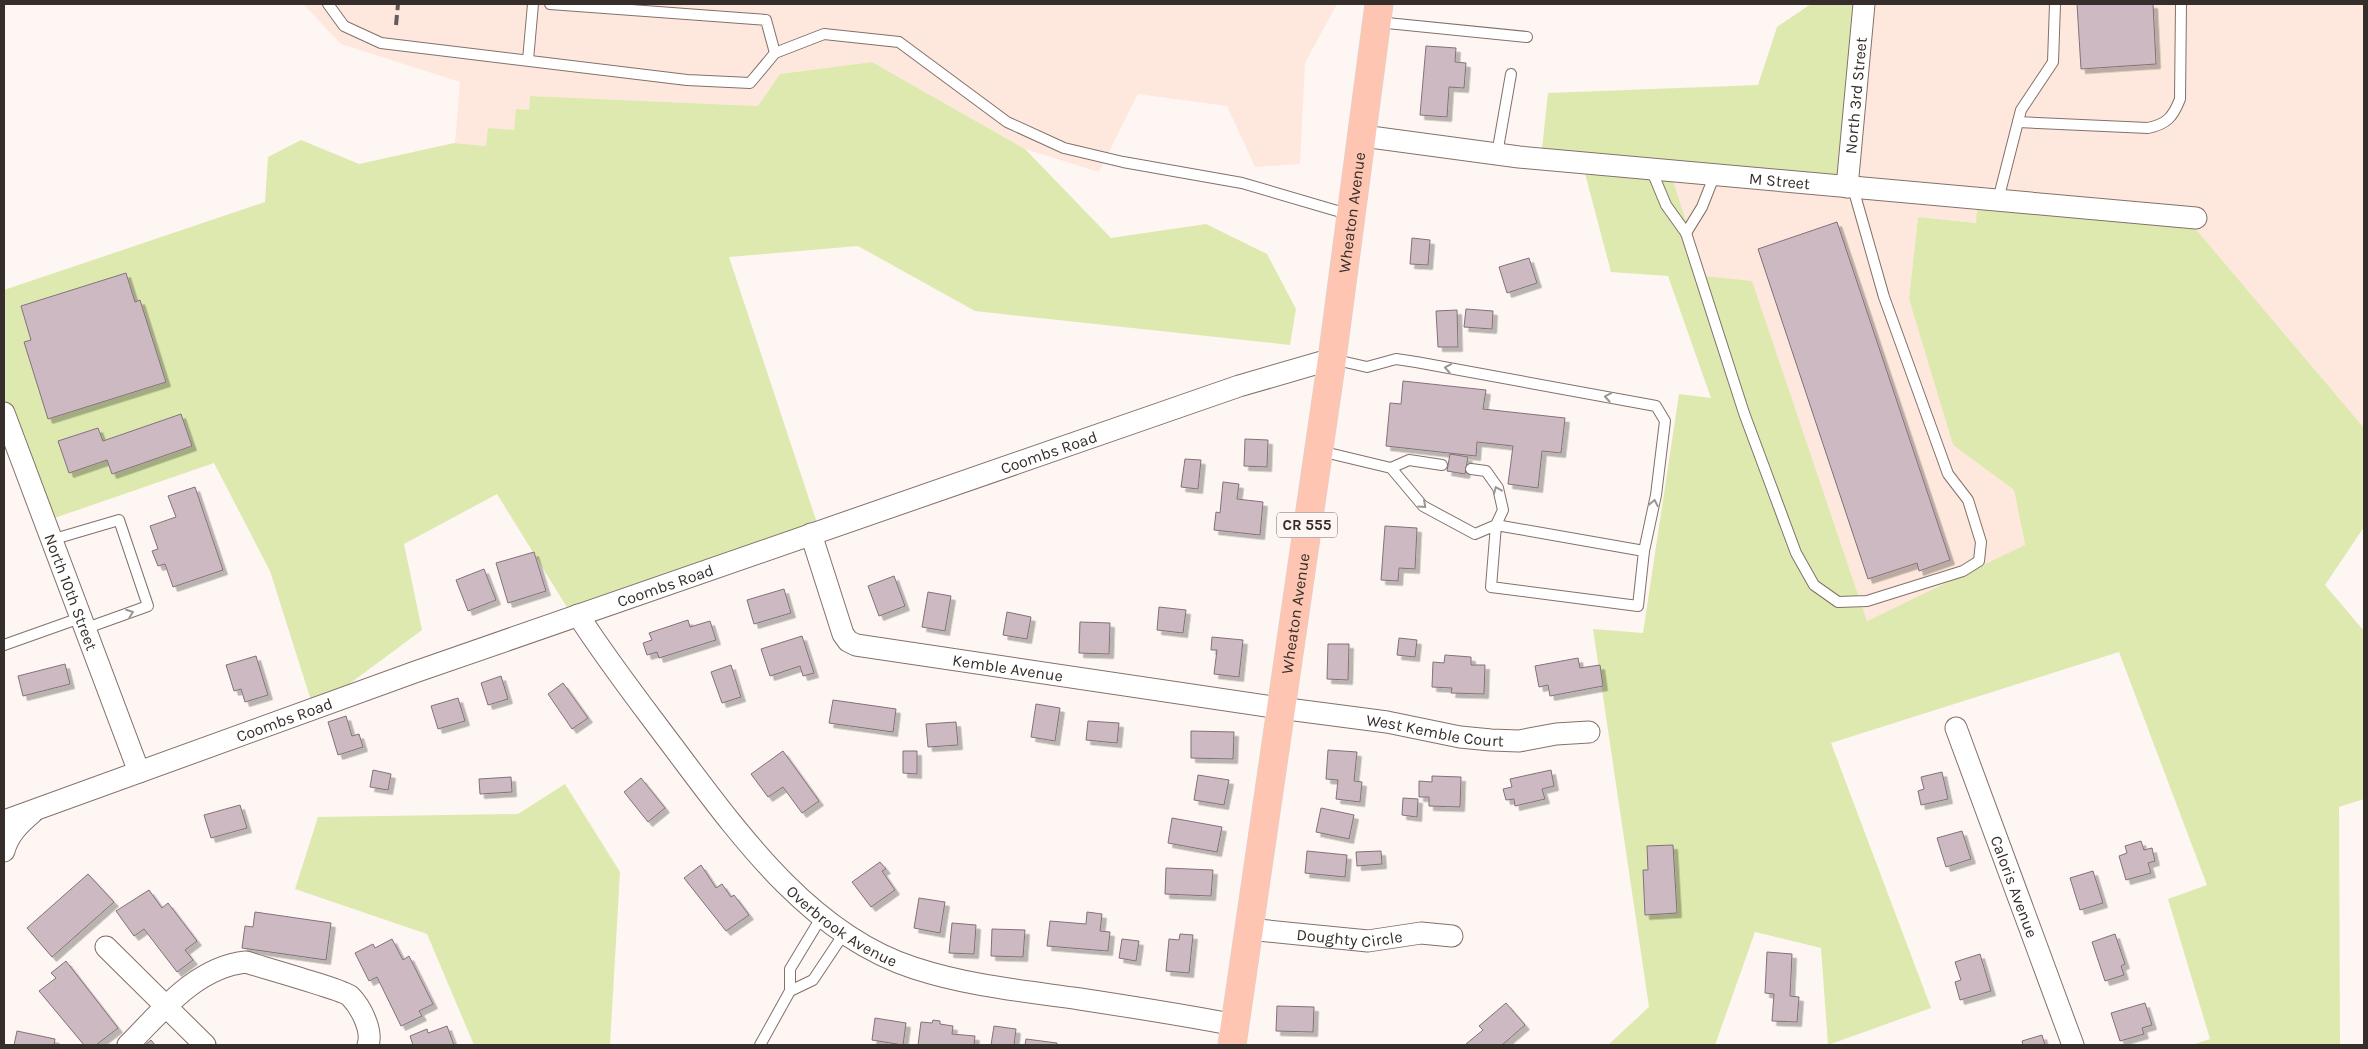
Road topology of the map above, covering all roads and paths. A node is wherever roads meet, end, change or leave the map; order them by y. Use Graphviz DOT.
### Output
graph roads {
  1 [pos="328,4"];
  2 [pos="533,4"];
  3 [pos="550,4"];
  4 [pos="1864,4"];
  5 [pos="2055,4"];
  6 [pos="2181,4"];
  7 [pos="1378,13"];
  8 [pos="1527,37"];
  9 [pos="775,53"];
  10 [pos="528,60"];
  11 [pos="1511,74"];
  12 [pos="2018,122"];
  13 [pos="1363,136"];
  14 [pos="1497,154"];
  15 [pos="1651,169"];
  16 [pos="1715,174"];
  17 [pos="1850,187"];
  18 [pos="1998,200"];
  19 [pos="1352,215"];
  20 [pos="2196,218"];
  21 [pos="1686,233"];
  22 [pos="1332,359"];
  23 [pos="4,413"];
  24 [pos="1318,451"];
  25 [pos="1442,465"];
  26 [pos="1391,468"];
  27 [pos="1471,469"];
  28 [pos="1496,525"];
  29 [pos="811,534"];
  30 [pos="50,540"];
  31 [pos="1644,551"];
  32 [pos="578,615"];
  33 [pos="82,624"];
  34 [pos="4,645"];
  35 [pos="1280,708"];
  36 [pos="1956,728"];
  37 [pos="1589,732"];
  38 [pos="138,772"];
  39 [pos="40,808"];
  40 [pos="4,821"];
  41 [pos="4,851"];
  42 [pos="822,916"];
  43 [pos="1248,929"];
  44 [pos="845,932"];
  45 [pos="1452,936"];
  46 [pos="106,947"];
  47 [pos="790,990"];
  48 [pos="166,1008"];
  49 [pos="1234,1035"];
  50 [pos="372,1042"];
  51 [pos="128,1045"];
  52 [pos="205,1045"];
  53 [pos="760,1045"];
  54 [pos="2073,1045"];
  1 -- 10 [label="lane"];
  2 -- 10 [label="lane"];
  3 -- 9 [label="lane"];
  4 -- 17 [label="street, North 3rd Street"];
  5 -- 12 [label="lane"];
  6 -- 12 [label="lane"];
  7 -- 8 [label="lane"];
  7 -- 13 [label="main road, Wheaton Avenue / CR 555"];
  9 -- 10 [label="lane"];
  9 -- 19 [label="lane"];
  11 -- 14 [label="lane"];
  12 -- 18 [label="lane"];
  13 -- 14 [label="street, M Street"];
  13 -- 19 [label="main road, Wheaton Avenue / CR 555"];
  14 -- 15 [label="street, M Street"];
  15 -- 16 [label="street, M Street"];
  15 -- 21 [label="lane"];
  16 -- 17 [label="street, M Street"];
  16 -- 21 [label="lane"];
  17 -- 18 [label="street, M Street"];
  17 -- 21 [label="lane"];
  18 -- 20 [label="street, M Street"];
  19 -- 22 [label="main road, Wheaton Avenue / CR 555"];
  22 -- 24 [label="main road, Wheaton Avenue / CR 555"];
  22 -- 29 [label="street, Coombs Road"];
  31 -- 22 [label="lane, one-way"];
  23 -- 30 [label="street, North 10th Street"];
  24 -- 26 [label="lane"];
  24 -- 35 [label="main road, Wheaton Avenue / CR 555"];
  25 -- 26 [label="lane"];
  26 -- 28 [label="lane, one-way"];
  28 -- 27 [label="lane, one-way"];
  28 -- 31 [label="lane"];
  28 -- 31 [label="lane"];
  29 -- 32 [label="street, Coombs Road"];
  29 -- 35 [label="street, Kemble Avenue"];
  30 -- 33 [label="street, North 10th Street"];
  33 -- 30 [label="lane, one-way"];
  32 -- 38 [label="street, Coombs Road"];
  32 -- 42 [label="street, Overbrook Avenue"];
  33 -- 34 [label="lane"];
  33 -- 38 [label="street, North 10th Street"];
  35 -- 37 [label="street, West Kemble Court"];
  35 -- 43 [label="main road, Wheaton Avenue / CR 555"];
  36 -- 54 [label="street, Caloris Avenue"];
  38 -- 39 [label="street, Coombs Road"];
  39 -- 40 [label="street, Coombs Road"];
  39 -- 41 [label="street"];
  42 -- 44 [label="street, Overbrook Avenue"];
  42 -- 47 [label="lane"];
  43 -- 45 [label="street, Doughty Circle"];
  43 -- 49 [label="main road, Wheaton Avenue / CR 555"];
  44 -- 47 [label="lane"];
  44 -- 49 [label="street, Overbrook Avenue"];
  46 -- 48 [label="street"];
  47 -- 53 [label="lane"];
  48 -- 50 [label="street"];
  48 -- 51 [label="street"];
  48 -- 52 [label="street"];
}
